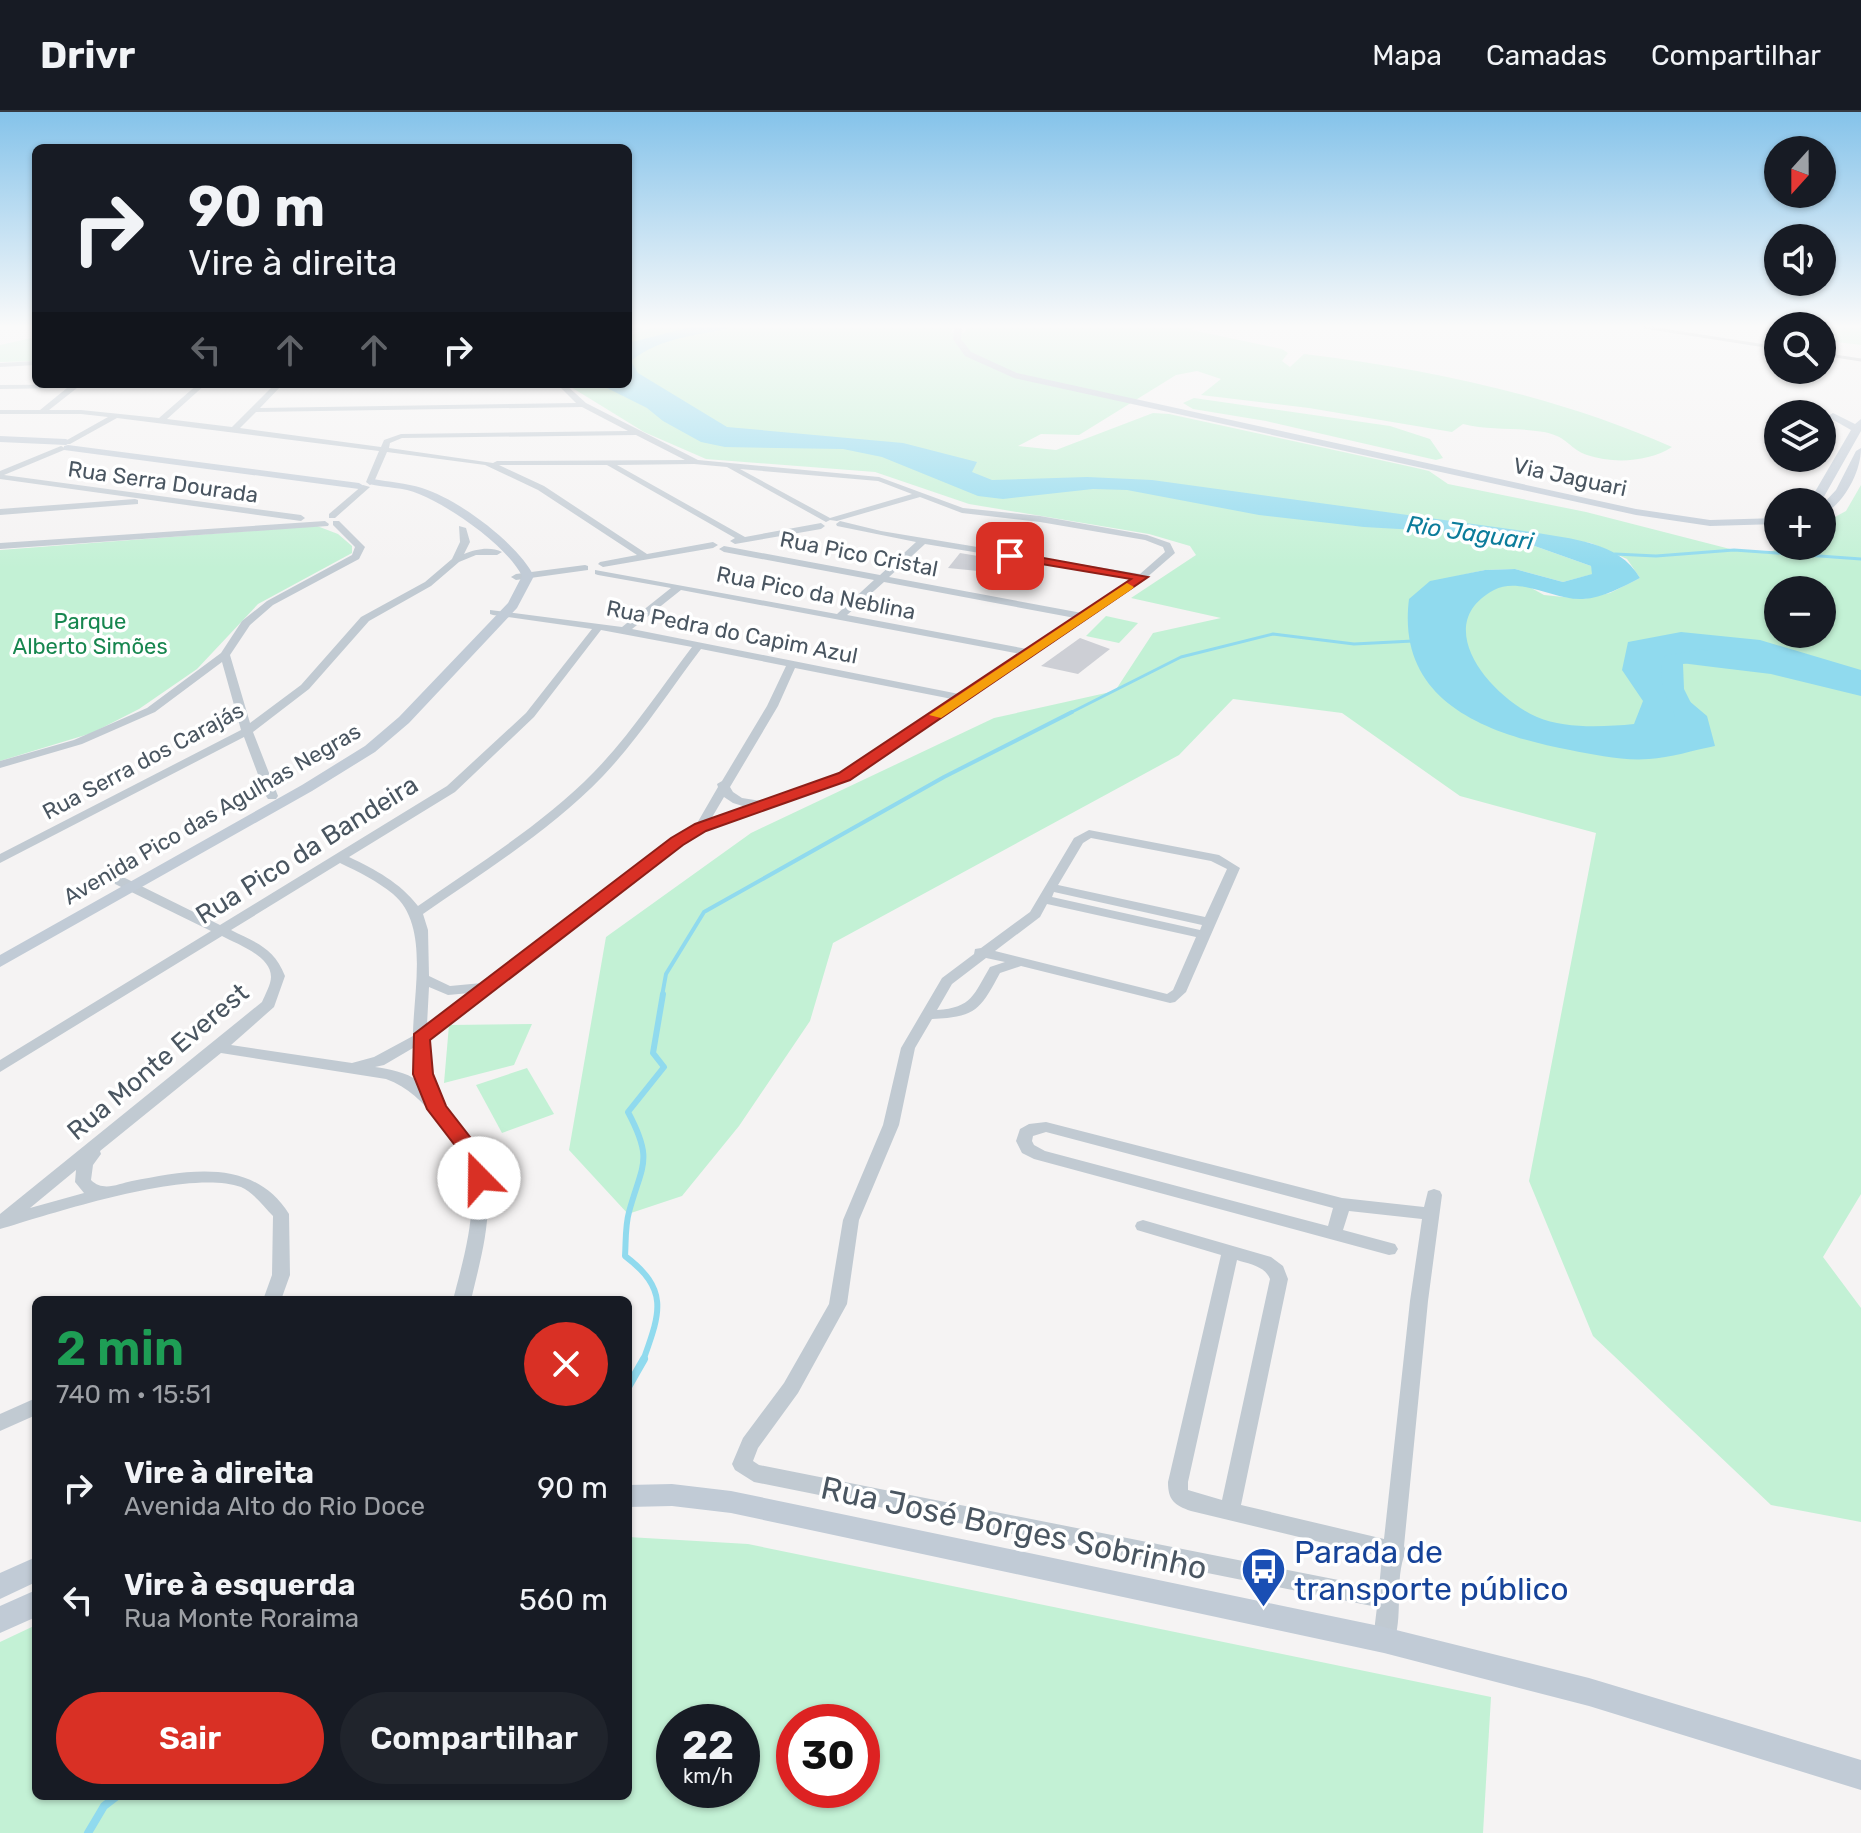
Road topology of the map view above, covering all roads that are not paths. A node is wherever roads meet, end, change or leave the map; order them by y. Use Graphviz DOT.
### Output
graph roads {
  1 [pos="47,407"];
  2 [pos="175,407"];
  3 [pos="255,407"];
  4 [pos="430,407"];
  5 [pos="587,407"];
  6 [pos="1161,407"];
  7 [pos="44,410"];
  8 [pos="252,410"];
  9 [pos="0,412"];
  10 [pos="115,416"];
  11 [pos="1836,417"];
  12 [pos="161,420"];
  13 [pos="1859,426"];
  14 [pos="234,430"];
  15 [pos="637,433"];
  16 [pos="0,441"];
  17 [pos="67,445"];
  18 [pos="384,448"];
  19 [pos="1861,451"];
  20 [pos="605,462"];
  21 [pos="642,462"];
  22 [pos="696,462"];
  23 [pos="487,463"];
  24 [pos="529,463"];
  25 [pos="727,465"];
  26 [pos="773,468"];
  27 [pos="627,472"];
  28 [pos="511,473"];
  29 [pos="0,476"];
  30 [pos="751,480"];
  31 [pos="367,484"];
  32 [pos="1824,488"];
  33 [pos="918,495"];
  34 [pos="1836,497"];
  35 [pos="151,499"];
  36 [pos="0,512"];
  37 [pos="253,513"];
  38 [pos="332,519"];
  39 [pos="1764,521"];
  40 [pos="830,523"];
  41 [pos="240,528"];
  42 [pos="462,528"];
  43 [pos="743,539"];
  44 [pos="923,541"];
  45 [pos="0,546"];
  46 [pos="721,546"];
  47 [pos="497,552"];
  48 [pos="644,556"];
  49 [pos="456,560"];
  50 [pos="593,569"];
  51 [pos="522,576"];
  52 [pos="1142,577"];
  53 [pos="881,578"];
  54 [pos="679,587"];
  55 [pos="499,612"];
  56 [pos="1082,616"];
  57 [pos="839,617"];
  58 [pos="599,626"];
  59 [pos="624,630"];
  60 [pos="698,646"];
  61 [pos="1027,652"];
  62 [pos="225,655"];
  63 [pos="792,663"];
  64 [pos="962,698"];
  65 [pos="247,731"];
  66 [pos="0,765"];
  67 [pos="723,784"];
  68 [pos="272,796"];
  69 [pos="766,806"];
  70 [pos="701,827"];
  71 [pos="340,858"];
  72 [pos="0,859"];
  73 [pos="126,884"];
  74 [pos="1050,894"];
  75 [pos="416,913"];
  76 [pos="1207,929"];
  77 [pos="222,932"];
  78 [pos="0,948"];
  79 [pos="980,952"];
  80 [pos="0,962"];
  81 [pos="1024,963"];
  82 [pos="425,979"];
  83 [pos="488,984"];
  84 [pos="927,1015"];
  85 [pos="420,1038"];
  86 [pos="219,1048"];
  87 [pos="0,1067"];
  88 [pos="353,1068"];
  89 [pos="437,1109"];
  90 [pos="101,1143"];
  91 [pos="108,1193"];
  92 [pos="1342,1204"];
  93 [pos="0,1223"];
  94 [pos="1143,1226"];
  95 [pos="1334,1234"];
  96 [pos="1389,1249"];
  97 [pos="1230,1252"];
  98 [pos="271,1296"];
  99 [pos="463,1296"];
  100 [pos="32,1408"];
  101 [pos="0,1423"];
  102 [pos="632,1496"];
  103 [pos="1230,1511"];
  104 [pos="1396,1551"];
  105 [pos="32,1571"];
  106 [pos="0,1586"];
  107 [pos="1390,1600"];
  108 [pos="32,1605"];
  109 [pos="0,1620"];
  110 [pos="1384,1640"];
  111 [pos="1861,1775"];
  1 -- 7 [label="street"];
  2 -- 12 [label="street"];
  3 -- 8 [label="street"];
  4 -- 8 [label="street"];
  5 -- 15 [label="street"];
  6 -- 39 [label="street, Via Jaguari"];
  7 -- 9 [label="street"];
  7 -- 10 [label="street"];
  8 -- 14 [label="street"];
  10 -- 12 [label="street"];
  10 -- 17 [label="street"];
  11 -- 13 [label="street"];
  12 -- 14 [label="street"];
  13 -- 32 [label="street"];
  14 -- 18 [label="street"];
  15 -- 18 [label="street"];
  15 -- 22 [label="street"];
  16 -- 17 [label="street"];
  17 -- 29 [label="street"];
  17 -- 31 [label="street"];
  18 -- 23 [label="street"];
  18 -- 31 [label="street"];
  19 -- 34 [label="street"];
  20 -- 21 [label="street"];
  20 -- 24 [label="street"];
  20 -- 27 [label="street"];
  21 -- 22 [label="street"];
  21 -- 27 [label="street"];
  22 -- 25 [label="street"];
  23 -- 24 [label="street"];
  23 -- 28 [label="street"];
  24 -- 28 [label="street"];
  25 -- 26 [label="street"];
  25 -- 30 [label="street"];
  26 -- 30 [label="street"];
  26 -- 33 [label="street"];
  27 -- 43 [label="street"];
  28 -- 48 [label="street"];
  29 -- 35 [label="street, Rua Serra Dourada"];
  30 -- 40 [label="street"];
  31 -- 38 [label="street"];
  31 -- 42 [label="street"];
  31 -- 51 [label="street"];
  33 -- 40 [label="street"];
  33 -- 52 [label="street"];
  35 -- 36 [label="street"];
  35 -- 37 [label="street, Rua Serra Dourada"];
  37 -- 38 [label="street, Rua Serra Dourada"];
  37 -- 41 [label="street"];
  38 -- 41 [label="street"];
  38 -- 62 [label="street"];
  40 -- 43 [label="street"];
  40 -- 44 [label="street"];
  41 -- 45 [label="street"];
  42 -- 47 [label="street"];
  42 -- 49 [label="street"];
  43 -- 46 [label="street"];
  44 -- 52 [label="street"];
  44 -- 53 [label="street"];
  46 -- 48 [label="street"];
  46 -- 53 [label="street, Rua Pico Cristal"];
  47 -- 49 [label="street"];
  47 -- 51 [label="street"];
  48 -- 50 [label="street"];
  49 -- 65 [label="street, Rua Serra dos Carajás"];
  50 -- 51 [label="street"];
  50 -- 54 [label="street, Rua Pico da Neblina"];
  51 -- 55 [label="street, Avenida Pico das Agulhas Negras"];
  52 -- 56 [label="street"];
  53 -- 56 [label="street, Rua Pico Cristal"];
  53 -- 57 [label="street"];
  54 -- 57 [label="street, Rua Pico da Neblina"];
  54 -- 59 [label="street"];
  55 -- 58 [label="street, Rua Pedra do Capim Azul"];
  55 -- 68 [label="street, Avenida Pico das Agulhas Negras"];
  55 -- 73 [label="street, Avenida Pico das Agulhas Negras"];
  56 -- 61 [label="street"];
  57 -- 61 [label="street, Rua Pico da Neblina"];
  58 -- 59 [label="street, Rua Pedra do Capim Azul"];
  58 -- 71 [label="street, Rua Pico da Bandeira"];
  59 -- 60 [label="street, Rua Pedra do Capim Azul"];
  60 -- 63 [label="street, Rua Pedra do Capim Azul"];
  60 -- 75 [label="street"];
  61 -- 64 [label="street"];
  62 -- 65 [label="street"];
  62 -- 66 [label="street"];
  63 -- 64 [label="street, Rua Pedra do Capim Azul"];
  63 -- 67 [label="street"];
  64 -- 69 [label="street"];
  65 -- 68 [label="street"];
  65 -- 72 [label="street, Rua Serra dos Carajás"];
  67 -- 69 [label="street"];
  67 -- 70 [label="street"];
  68 -- 73 [label="street, Avenida Pico das Agulhas Negras"];
  69 -- 70 [label="street"];
  70 -- 83 [label="street"];
  71 -- 75 [label="street"];
  71 -- 77 [label="street, Rua Pico da Bandeira"];
  73 -- 77 [label="street, Rua Monte Everest"];
  73 -- 78 [label="street, Avenida Pico das Agulhas Negras"];
  73 -- 80 [label="street, Avenida Pico das Agulhas Negras"];
  74 -- 76 [label="street"];
  74 -- 76 [label="street"];
  74 -- 79 [label="street"];
  75 -- 82 [label="street"];
  76 -- 81 [label="street"];
  77 -- 86 [label="street, Rua Monte Everest"];
  77 -- 87 [label="street, Rua Pico da Bandeira"];
  79 -- 81 [label="street"];
  79 -- 84 [label="street"];
  81 -- 84 [label="street"];
  82 -- 83 [label="street"];
  82 -- 85 [label="street"];
  83 -- 85 [label="street"];
  84 -- 107 [label="street"];
  85 -- 88 [label="street"];
  85 -- 89 [label="street"];
  86 -- 88 [label="street"];
  86 -- 90 [label="street, Rua Monte Everest"];
  88 -- 89 [label="street"];
  89 -- 99 [label="street"];
  90 -- 91 [label="street"];
  90 -- 93 [label="street, Rua Monte Everest"];
  91 -- 93 [label="street"];
  91 -- 98 [label="street"];
  92 -- 95 [label="street"];
  92 -- 95 [label="street"];
  92 -- 104 [label="street"];
  94 -- 97 [label="street"];
  95 -- 96 [label="street"];
  97 -- 103 [label="street"];
  97 -- 103 [label="street"];
  100 -- 101 [label="street"];
  102 -- 110 [label="street, Rua José Borges Sobrinho"];
  103 -- 104 [label="street"];
  104 -- 107 [label="street"];
  105 -- 106 [label="street"];
  107 -- 110 [label="street"];
  108 -- 109 [label="street"];
  110 -- 111 [label="street, Rua José Borges Sobrinho"];
}
